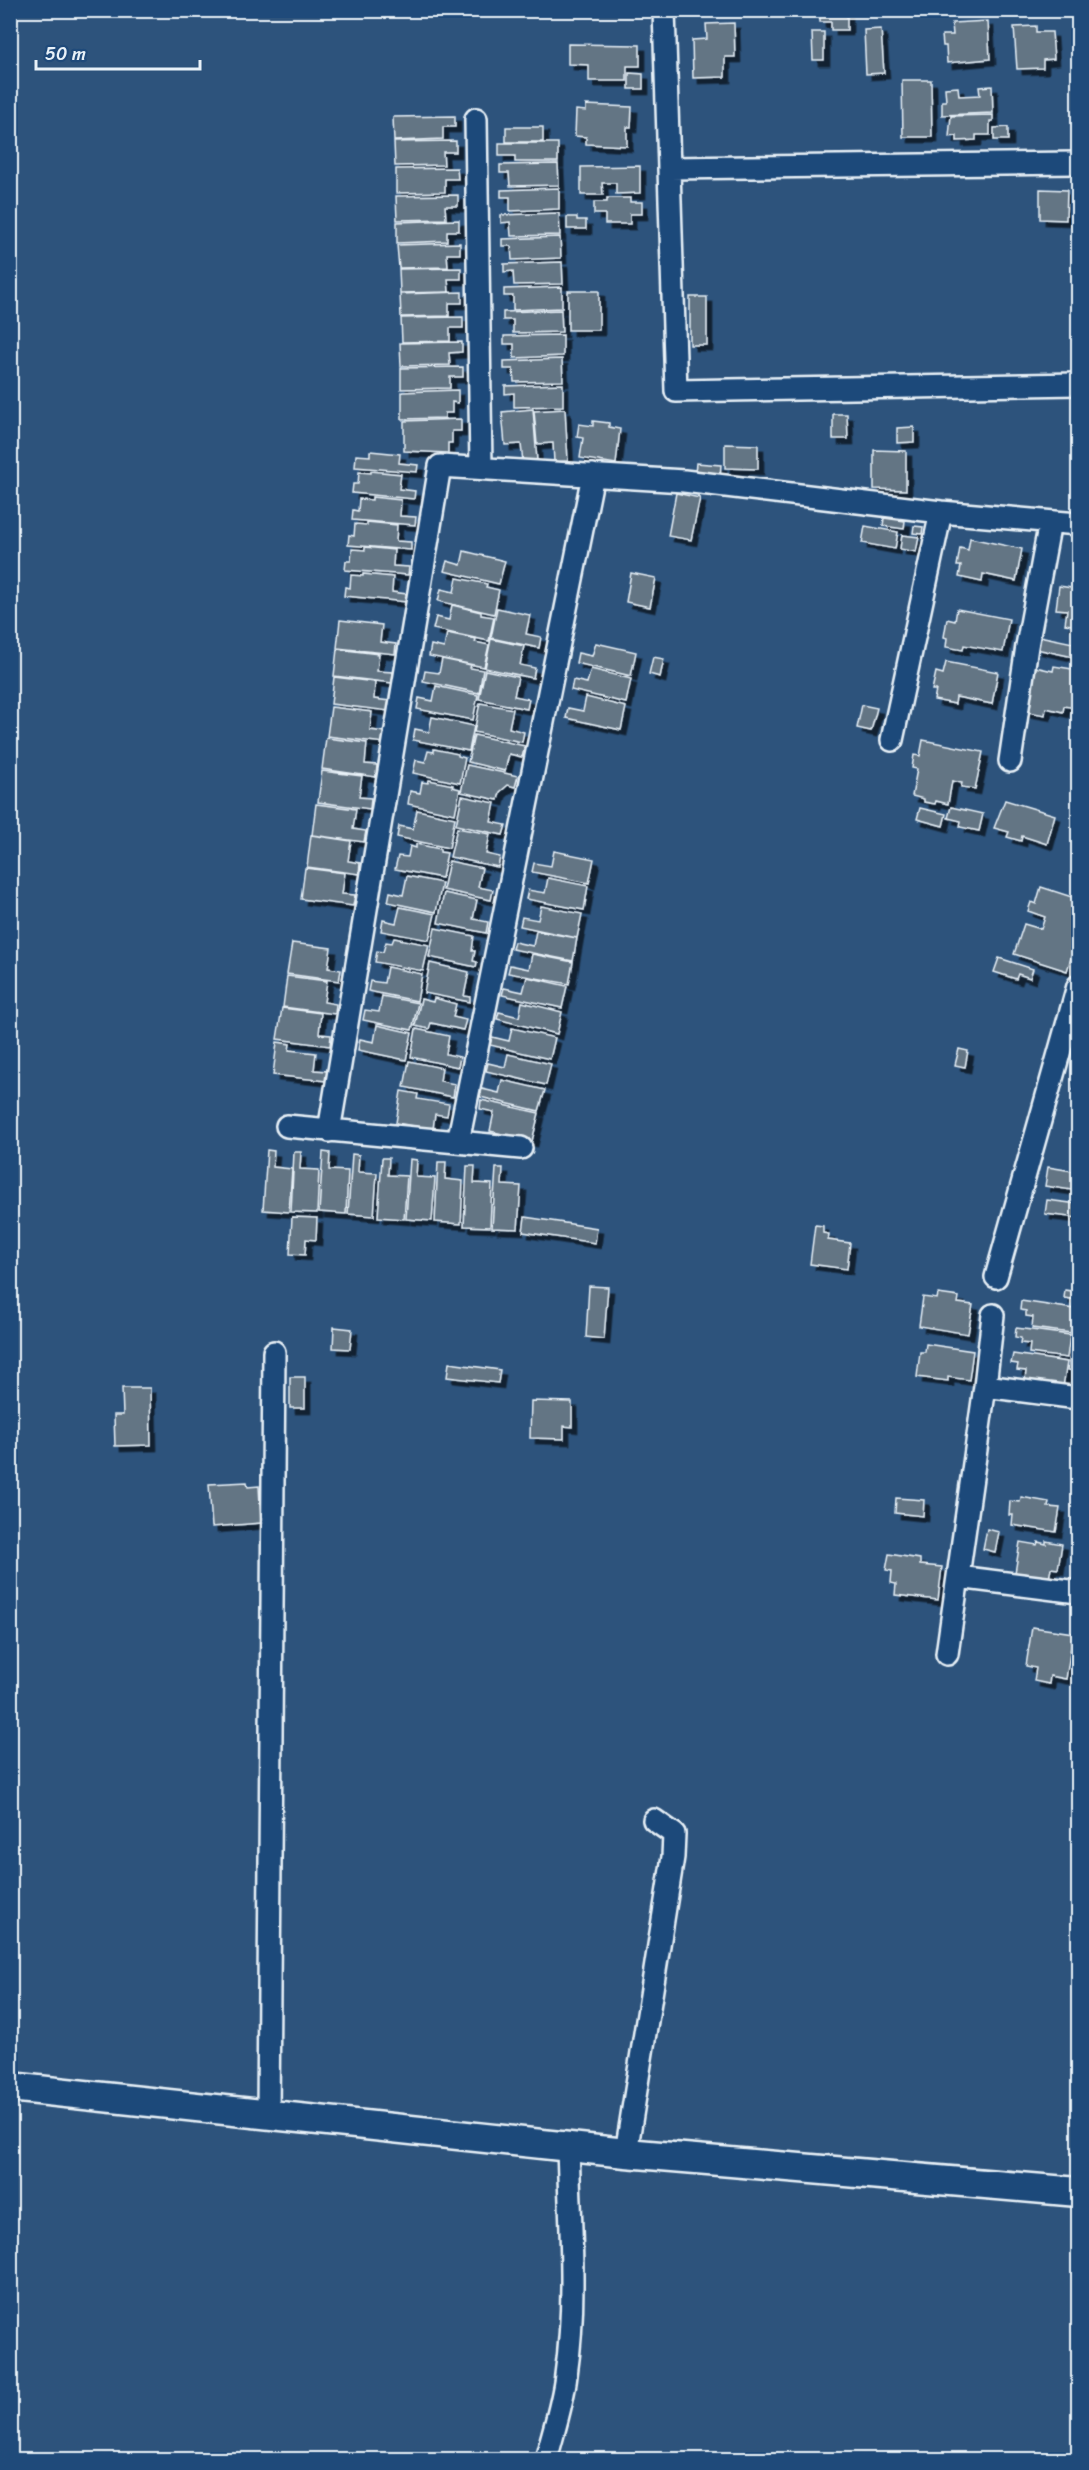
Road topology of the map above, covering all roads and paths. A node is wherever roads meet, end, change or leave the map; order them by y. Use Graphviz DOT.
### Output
graph roads {
  1 [pos="664,10"];
  2 [pos="476,119"];
  3 [pos="1078,163"];
  4 [pos="670,168"];
  5 [pos="1078,384"];
  6 [pos="481,468"];
  7 [pos="592,475"];
  8 [pos="941,512"];
  9 [pos="1050,522"];
  10 [pos="1078,524"];
  11 [pos="892,740"];
  12 [pos="1010,761"];
  13 [pos="1078,986"];
  14 [pos="287,1126"];
  15 [pos="330,1131"];
  16 [pos="458,1142"];
  17 [pos="521,1149"];
  18 [pos="996,1277"];
  19 [pos="993,1315"];
  20 [pos="274,1352"];
  21 [pos="985,1386"];
  22 [pos="1078,1398"];
  23 [pos="958,1577"];
  24 [pos="1078,1592"];
  25 [pos="948,1654"];
  26 [pos="654,1820"];
  27 [pos="10,2087"];
  28 [pos="268,2116"];
  29 [pos="568,2147"];
  30 [pos="626,2153"];
  31 [pos="1078,2192"];
  32 [pos="546,2460"];
  1 -- 4 [label="street"];
  2 -- 6 [label="street"];
  3 -- 4 [label="street"];
  4 -- 5 [label="street"];
  6 -- 7 [label="street"];
  6 -- 15 [label="street"];
  7 -- 8 [label="street"];
  7 -- 16 [label="street"];
  8 -- 9 [label="street"];
  8 -- 11 [label="street"];
  9 -- 10 [label="street"];
  9 -- 12 [label="street"];
  13 -- 18 [label="street"];
  14 -- 15 [label="street"];
  15 -- 16 [label="street"];
  16 -- 17 [label="street"];
  19 -- 21 [label="street"];
  20 -- 28 [label="street"];
  21 -- 22 [label="street"];
  21 -- 23 [label="street"];
  23 -- 24 [label="street"];
  23 -- 25 [label="street"];
  26 -- 30 [label="street"];
  27 -- 28 [label="main road"];
  28 -- 29 [label="main road"];
  29 -- 30 [label="main road"];
  29 -- 32 [label="street"];
  30 -- 31 [label="main road"];
}
